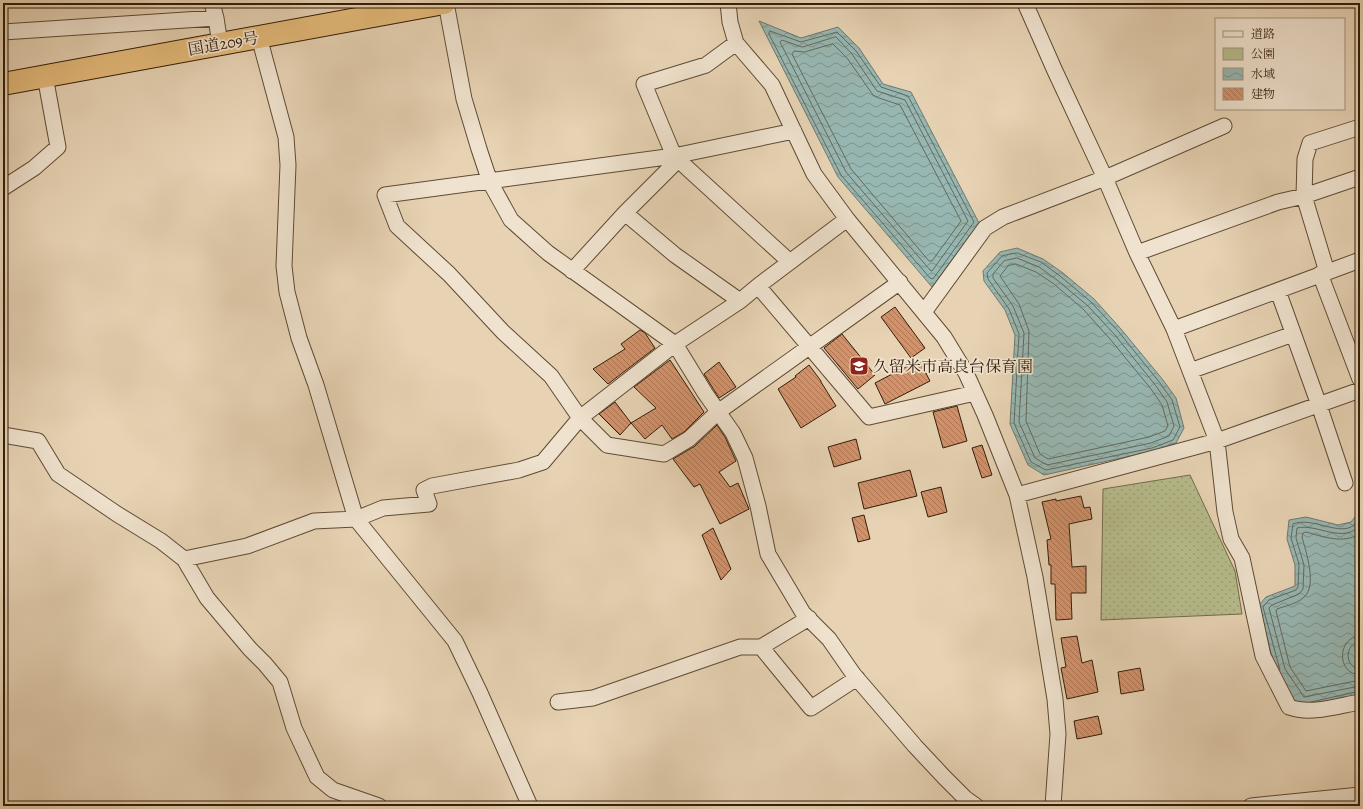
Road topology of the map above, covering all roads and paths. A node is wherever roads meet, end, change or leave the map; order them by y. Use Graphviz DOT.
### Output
graph roads {
  1 [pos="212,3"];
  2 [pos="445,3"];
  3 [pos="728,3"];
  4 [pos="1025,3"];
  5 [pos="216,18"];
  6 [pos="3,32"];
  7 [pos="259,37"];
  8 [pos="736,43"];
  9 [pos="220,44"];
  10 [pos="46,76"];
  11 [pos="3,84"];
  12 [pos="1224,126"];
  13 [pos="1360,127"];
  14 [pos="794,131"];
  15 [pos="676,158"];
  16 [pos="1360,177"];
  17 [pos="1104,178"];
  18 [pos="490,182"];
  19 [pos="3,188"];
  20 [pos="1304,196"];
  21 [pos="625,213"];
  22 [pos="847,219"];
  23 [pos="1137,252"];
  24 [pos="1360,260"];
  25 [pos="790,262"];
  26 [pos="572,271"];
  27 [pos="1324,273"];
  28 [pos="900,282"];
  29 [pos="758,286"];
  30 [pos="1278,291"];
  31 [pos="740,301"];
  32 [pos="924,312"];
  33 [pos="1174,329"];
  34 [pos="1293,334"];
  35 [pos="675,344"];
  36 [pos="809,347"];
  37 [pos="1190,371"];
  38 [pos="1360,379"];
  39 [pos="1360,390"];
  40 [pos="975,392"];
  41 [pos="1319,405"];
  42 [pos="718,412"];
  43 [pos="580,418"];
  44 [pos="3,435"];
  45 [pos="1218,441"];
  46 [pos="1345,483"];
  47 [pos="1017,496"];
  48 [pos="356,519"];
  49 [pos="184,560"];
  50 [pos="809,618"];
  51 [pos="761,647"];
  52 [pos="857,678"];
  53 [pos="558,702"];
  54 [pos="1360,702"];
  55 [pos="1360,795"];
  56 [pos="379,806"];
  57 [pos="530,806"];
  58 [pos="976,806"];
  59 [pos="1053,806"];
  60 [pos="1251,806"];
  1 -- 5 [label="street"];
  2 -- 7 [label="highway, 国道209号"];
  2 -- 18 [label="street"];
  3 -- 8 [label="street"];
  4 -- 17 [label="street"];
  5 -- 6 [label="street"];
  5 -- 9 [label="street"];
  7 -- 9 [label="highway, 国道209号"];
  7 -- 48 [label="street"];
  8 -- 14 [label="street"];
  8 -- 15 [label="street"];
  9 -- 10 [label="highway, 国道209号"];
  10 -- 11 [label="highway, 国道209号"];
  10 -- 19 [label="street"];
  12 -- 17 [label="street"];
  13 -- 20 [label="street"];
  14 -- 15 [label="street"];
  14 -- 22 [label="street"];
  15 -- 18 [label="street"];
  15 -- 21 [label="street"];
  15 -- 25 [label="street"];
  16 -- 20 [label="street"];
  17 -- 23 [label="street"];
  17 -- 32 [label="street"];
  18 -- 26 [label="street"];
  18 -- 43 [label="street"];
  20 -- 23 [label="street"];
  20 -- 27 [label="street"];
  21 -- 26 [label="street"];
  21 -- 31 [label="street"];
  22 -- 25 [label="street"];
  22 -- 28 [label="street"];
  23 -- 33 [label="street"];
  24 -- 27 [label="street"];
  25 -- 29 [label="street"];
  26 -- 35 [label="street"];
  27 -- 30 [label="street"];
  27 -- 38 [label="street"];
  28 -- 32 [label="street"];
  28 -- 36 [label="street"];
  29 -- 31 [label="street"];
  29 -- 36 [label="street"];
  30 -- 33 [label="street"];
  30 -- 34 [label="street"];
  31 -- 35 [label="street"];
  32 -- 40 [label="street"];
  33 -- 37 [label="street"];
  34 -- 37 [label="street"];
  34 -- 41 [label="street"];
  35 -- 42 [label="street"];
  35 -- 43 [label="street"];
  36 -- 40 [label="street"];
  36 -- 42 [label="street"];
  37 -- 45 [label="street"];
  39 -- 41 [label="street"];
  40 -- 47 [label="street"];
  41 -- 45 [label="street"];
  41 -- 46 [label="street"];
  42 -- 43 [label="street"];
  42 -- 50 [label="street"];
  43 -- 48 [label="street"];
  44 -- 49 [label="street"];
  45 -- 47 [label="street"];
  45 -- 54 [label="street"];
  47 -- 59 [label="street"];
  48 -- 49 [label="street"];
  48 -- 57 [label="street"];
  49 -- 56 [label="street"];
  50 -- 51 [label="street"];
  50 -- 52 [label="street"];
  51 -- 52 [label="street"];
  51 -- 53 [label="street"];
  52 -- 58 [label="street"];
  55 -- 60 [label="street"];
}
